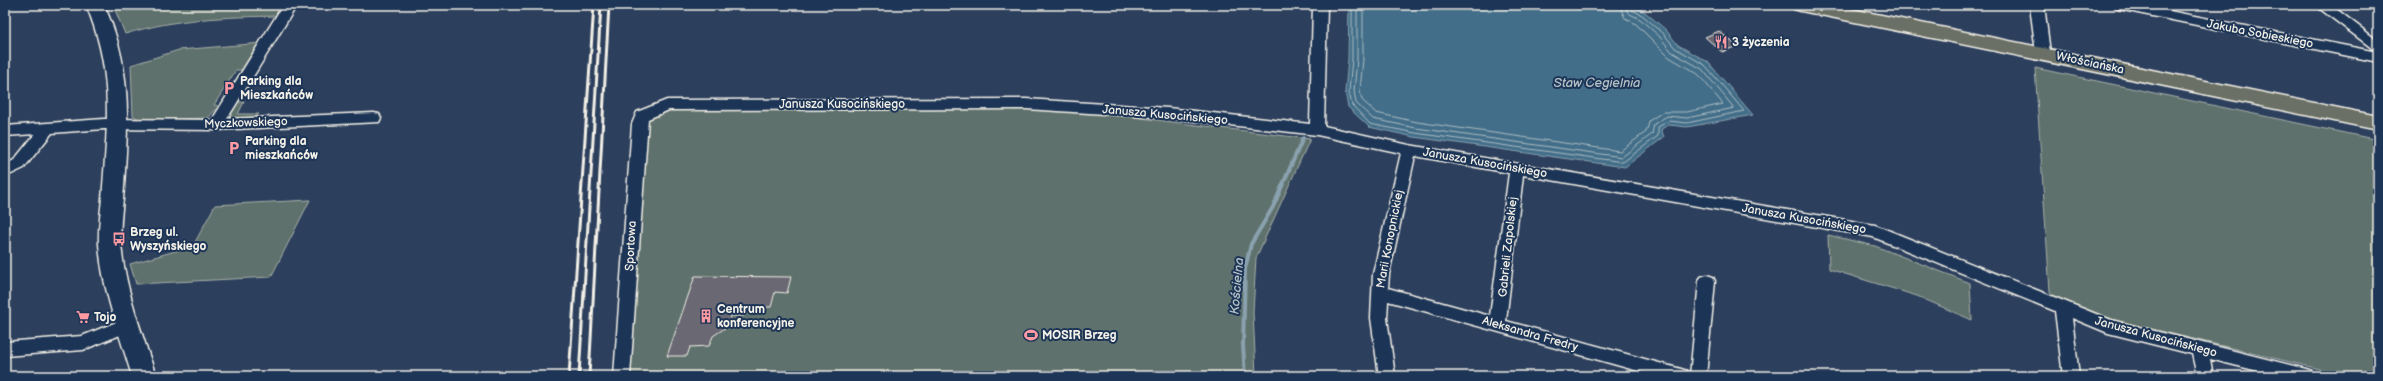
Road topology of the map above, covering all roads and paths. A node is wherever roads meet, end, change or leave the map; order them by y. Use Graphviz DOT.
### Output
graph roads {
  1 [pos="95,5"];
  2 [pos="290,5"];
  3 [pos="1320,5"];
  4 [pos="1801,5"];
  5 [pos="2037,5"];
  6 [pos="2118,5"];
  7 [pos="2322,5"];
  8 [pos="2378,48"];
  9 [pos="2043,53"];
  10 [pos="2378,57"];
  11 [pos="642,116"];
  12 [pos="374,118"];
  13 [pos="2378,123"];
  14 [pos="216,125"];
  15 [pos="118,126"];
  16 [pos="47,129"];
  17 [pos="1317,130"];
  18 [pos="5,131"];
  19 [pos="1409,150"];
  20 [pos="1517,168"];
  21 [pos="5,172"];
  22 [pos="1707,281"];
  23 [pos="1379,292"];
  24 [pos="2063,309"];
  25 [pos="129,324"];
  26 [pos="1497,325"];
  27 [pos="5,349"];
  28 [pos="2200,350"];
  29 [pos="144,376"];
  30 [pos="622,376"];
  31 [pos="1387,376"];
  32 [pos="1681,376"];
  33 [pos="1698,376"];
  34 [pos="2071,376"];
  35 [pos="2205,376"];
  36 [pos="2306,376"];
  1 -- 15 [label="street"];
  2 -- 14 [label="street"];
  3 -- 17 [label="street"];
  4 -- 9 [label="main road, Włościańska"];
  5 -- 9 [label="street"];
  6 -- 10 [label="street, Jakuba Sobieskiego"];
  7 -- 8 [label="street"];
  9 -- 13 [label="main road, Włościańska"];
  11 -- 17 [label="street, Janusza Kusocińskiego"];
  11 -- 30 [label="street, Sportowa"];
  12 -- 14 [label="street, Myczkowskiego"];
  14 -- 15 [label="street, Myczkowskiego"];
  15 -- 16 [label="street, Myczkowskiego"];
  15 -- 25 [label="street"];
  16 -- 18 [label="street, Myczkowskiego"];
  16 -- 21 [label="street"];
  17 -- 19 [label="street, Janusza Kusocińskiego"];
  19 -- 20 [label="street, Janusza Kusocińskiego"];
  19 -- 23 [label="street, Marii Konopnickiej"];
  20 -- 24 [label="street, Janusza Kusocińskiego"];
  20 -- 26 [label="street, Gabrieli Zapolskiej"];
  22 -- 33 [label="street"];
  23 -- 26 [label="street, Aleksandra Fredry"];
  23 -- 31 [label="street, Marii Konopnickiej"];
  24 -- 28 [label="street, Janusza Kusocińskiego"];
  24 -- 34 [label="street"];
  25 -- 27 [label="street"];
  25 -- 29 [label="street"];
  26 -- 32 [label="street, Aleksandra Fredry"];
  28 -- 35 [label="street"];
  28 -- 36 [label="street, Janusza Kusocińskiego"];
}
